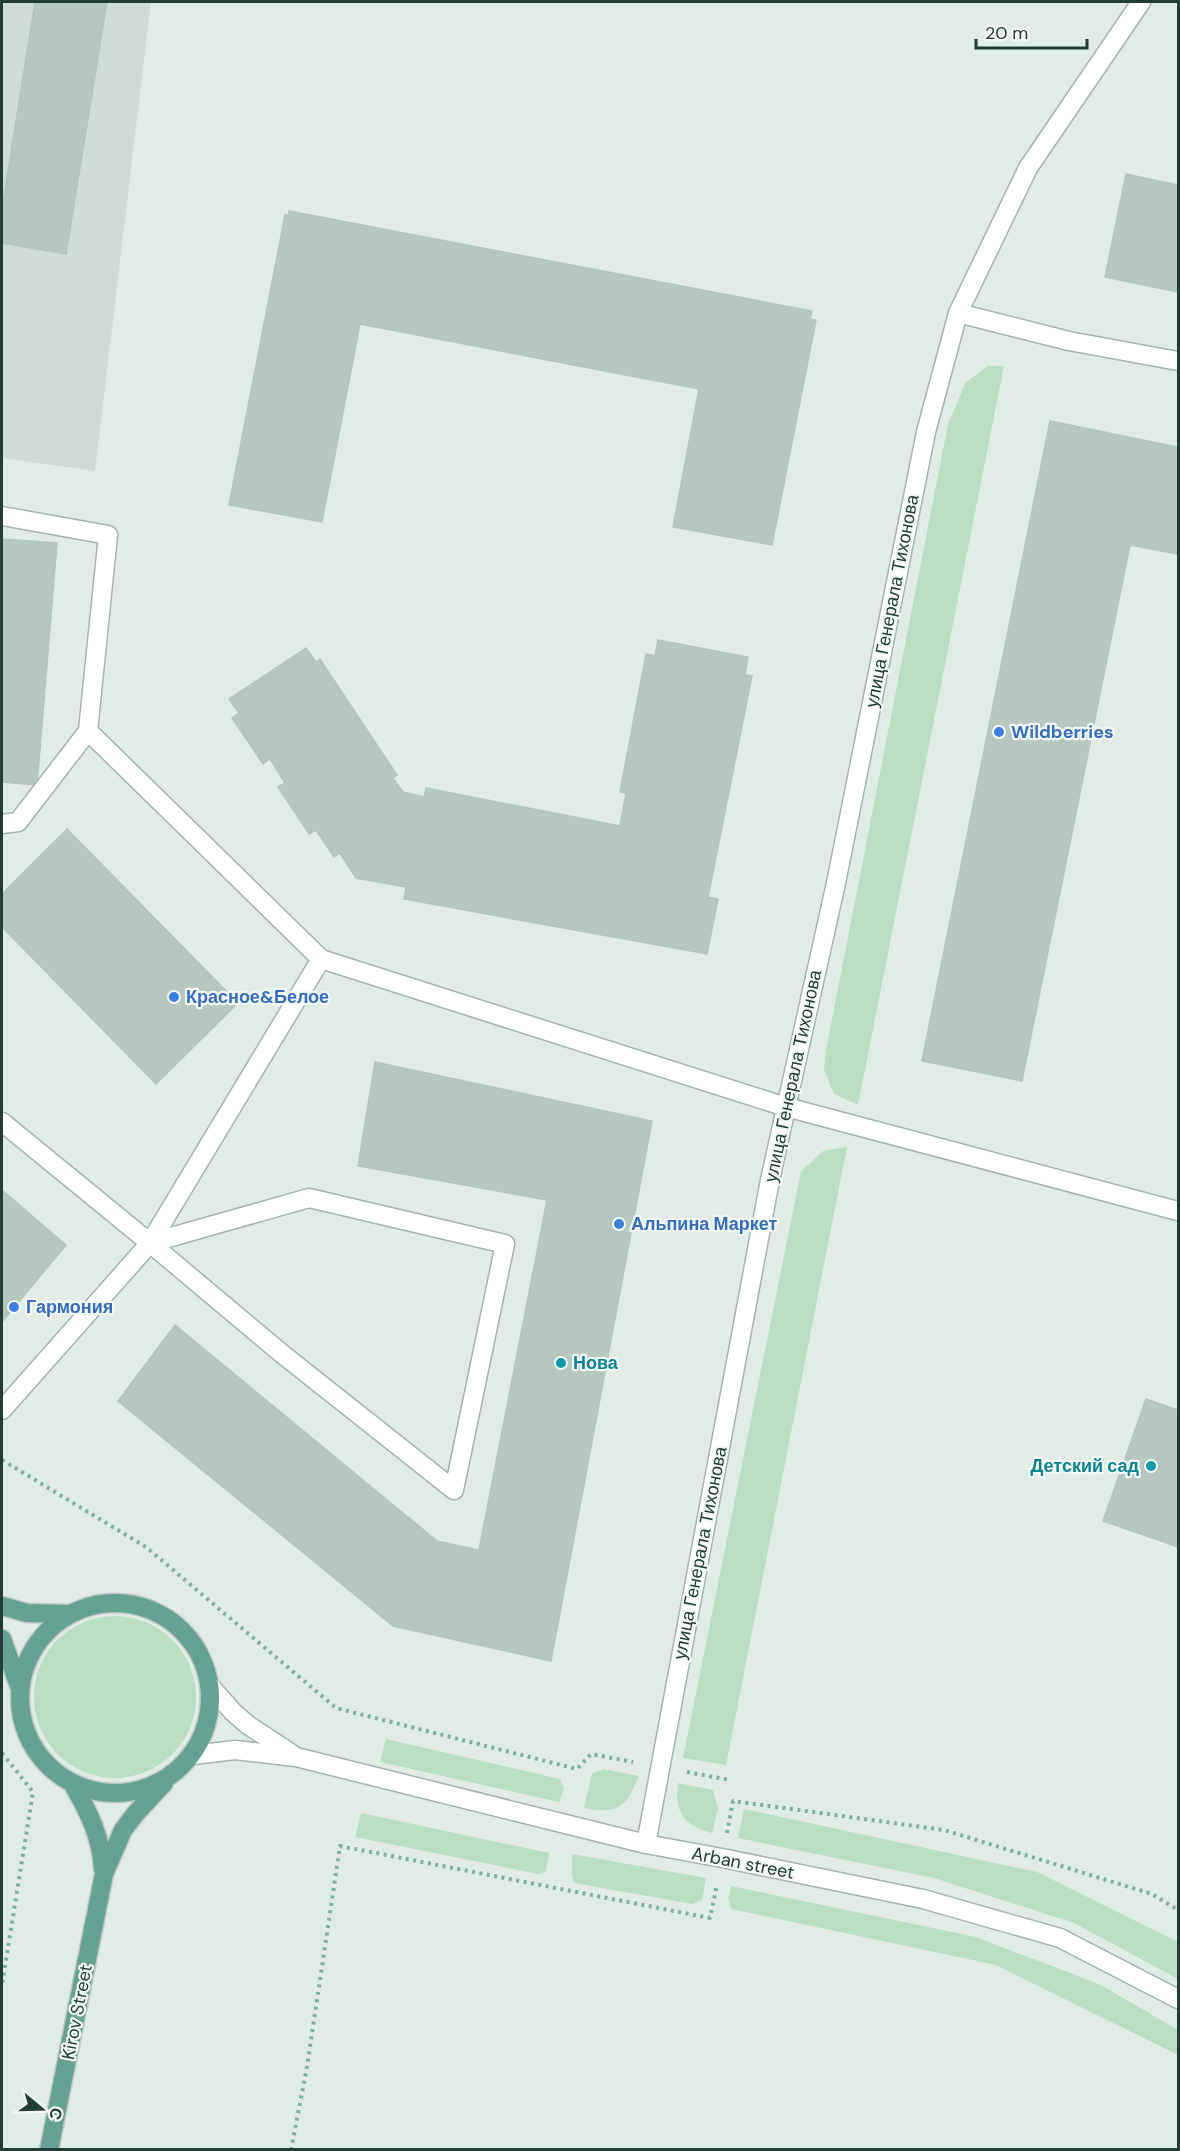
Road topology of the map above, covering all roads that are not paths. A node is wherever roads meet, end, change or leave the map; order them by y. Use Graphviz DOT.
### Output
graph roads {
  1 [pos="1141,2"];
  2 [pos="958,313"];
  3 [pos="1179,361"];
  4 [pos="2,516"];
  5 [pos="88,731"];
  6 [pos="2,824"];
  7 [pos="321,959"];
  8 [pos="786,1107"];
  9 [pos="2,1122"];
  10 [pos="1179,1211"];
  11 [pos="150,1243"];
  12 [pos="2,1410"];
  13 [pos="2,1606"];
  14 [pos="69,1614"];
  15 [pos="2,1639"];
  16 [pos="20,1686"];
  17 [pos="211,1687"];
  18 [pos="193,1755"];
  19 [pos="296,1757"];
  20 [pos="171,1775"];
  21 [pos="73,1785"];
  22 [pos="646,1844"];
  23 [pos="104,1874"];
  24 [pos="1179,1999"];
  25 [pos="50,2150"];
  1 -- 2 [label="street, улица Генерала Тихонова"];
  2 -- 3 [label="street"];
  2 -- 8 [label="street, улица Генерала Тихонова"];
  4 -- 5 [label="street"];
  5 -- 6 [label="street"];
  5 -- 7 [label="street"];
  7 -- 8 [label="street"];
  7 -- 11 [label="street"];
  8 -- 10 [label="street"];
  8 -- 22 [label="street, улица Генерала Тихонова"];
  9 -- 11 [label="street"];
  11 -- 11 [label="street"];
  11 -- 12 [label="street"];
  13 -- 14 [label="main road"];
  14 -- 16 [label="main road"];
  14 -- 17 [label="main road"];
  15 -- 16 [label="main road"];
  16 -- 21 [label="main road"];
  17 -- 18 [label="main road"];
  17 -- 19 [label="street"];
  18 -- 19 [label="street"];
  18 -- 20 [label="main road"];
  19 -- 22 [label="street, Arban street"];
  20 -- 21 [label="main road"];
  20 -- 23 [label="main road"];
  21 -- 23 [label="main road"];
  22 -- 24 [label="street, Arban street"];
  23 -- 25 [label="main road, Kirov Street"];
}
